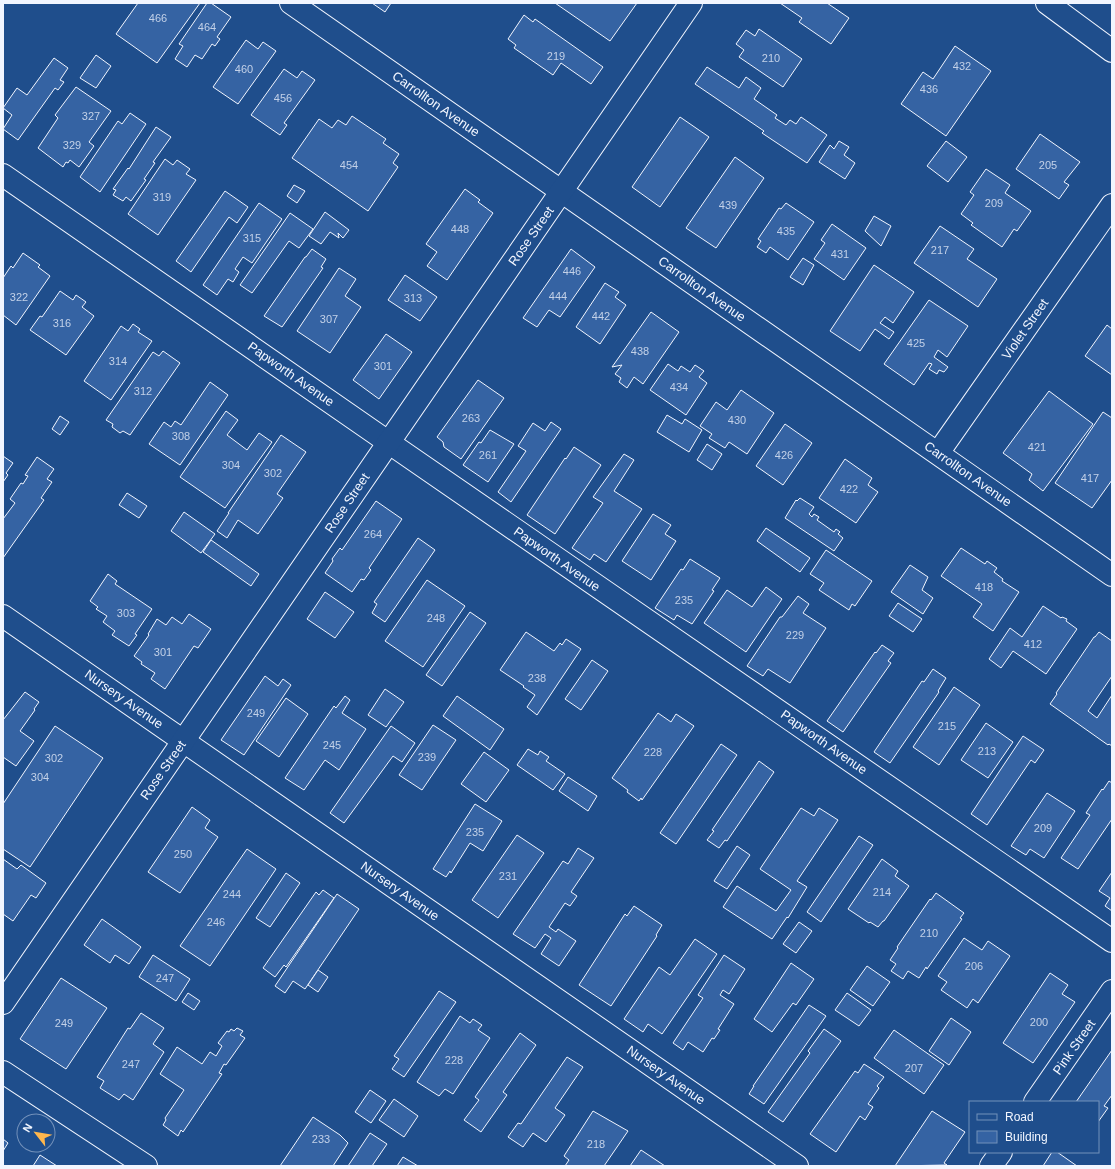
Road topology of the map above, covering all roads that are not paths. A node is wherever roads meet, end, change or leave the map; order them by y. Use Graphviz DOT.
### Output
graph roads {
  1 [pos="291,3"];
  2 [pos="691,3"];
  3 [pos="1047,3"];
  4 [pos="1112,51"];
  5 [pos="3,175"];
  6 [pos="561,192"];
  7 [pos="1112,205"];
  8 [pos="388,442"];
  9 [pos="938,453"];
  10 [pos="1112,575"];
  11 [pos="3,616"];
  12 [pos="184,740"];
  13 [pos="1112,941"];
  14 [pos="1112,991"];
  15 [pos="3,1003"];
  16 [pos="3,1072"];
  17 [pos="1036,1101"];
  18 [pos="999,1153"];
  19 [pos="146,1166"];
  20 [pos="797,1166"];
  21 [pos="991,1166"];
  1 -- 6 [label="street, Carrollton Avenue"];
  2 -- 6 [label="street, Rose Street"];
  3 -- 4 [label="street"];
  5 -- 8 [label="street, Papworth Avenue"];
  6 -- 8 [label="street, Rose Street"];
  6 -- 9 [label="street, Carrollton Avenue"];
  7 -- 9 [label="street, Violet Street"];
  8 -- 12 [label="street, Rose Street"];
  8 -- 13 [label="street, Papworth Avenue"];
  9 -- 10 [label="street, Carrollton Avenue"];
  11 -- 12 [label="street, Nursery Avenue"];
  12 -- 15 [label="street, Rose Street"];
  12 -- 20 [label="street, Nursery Avenue"];
  14 -- 17 [label="street, Pink Street"];
  16 -- 19 [label="street"];
  18 -- 21 [label="street"];
}
